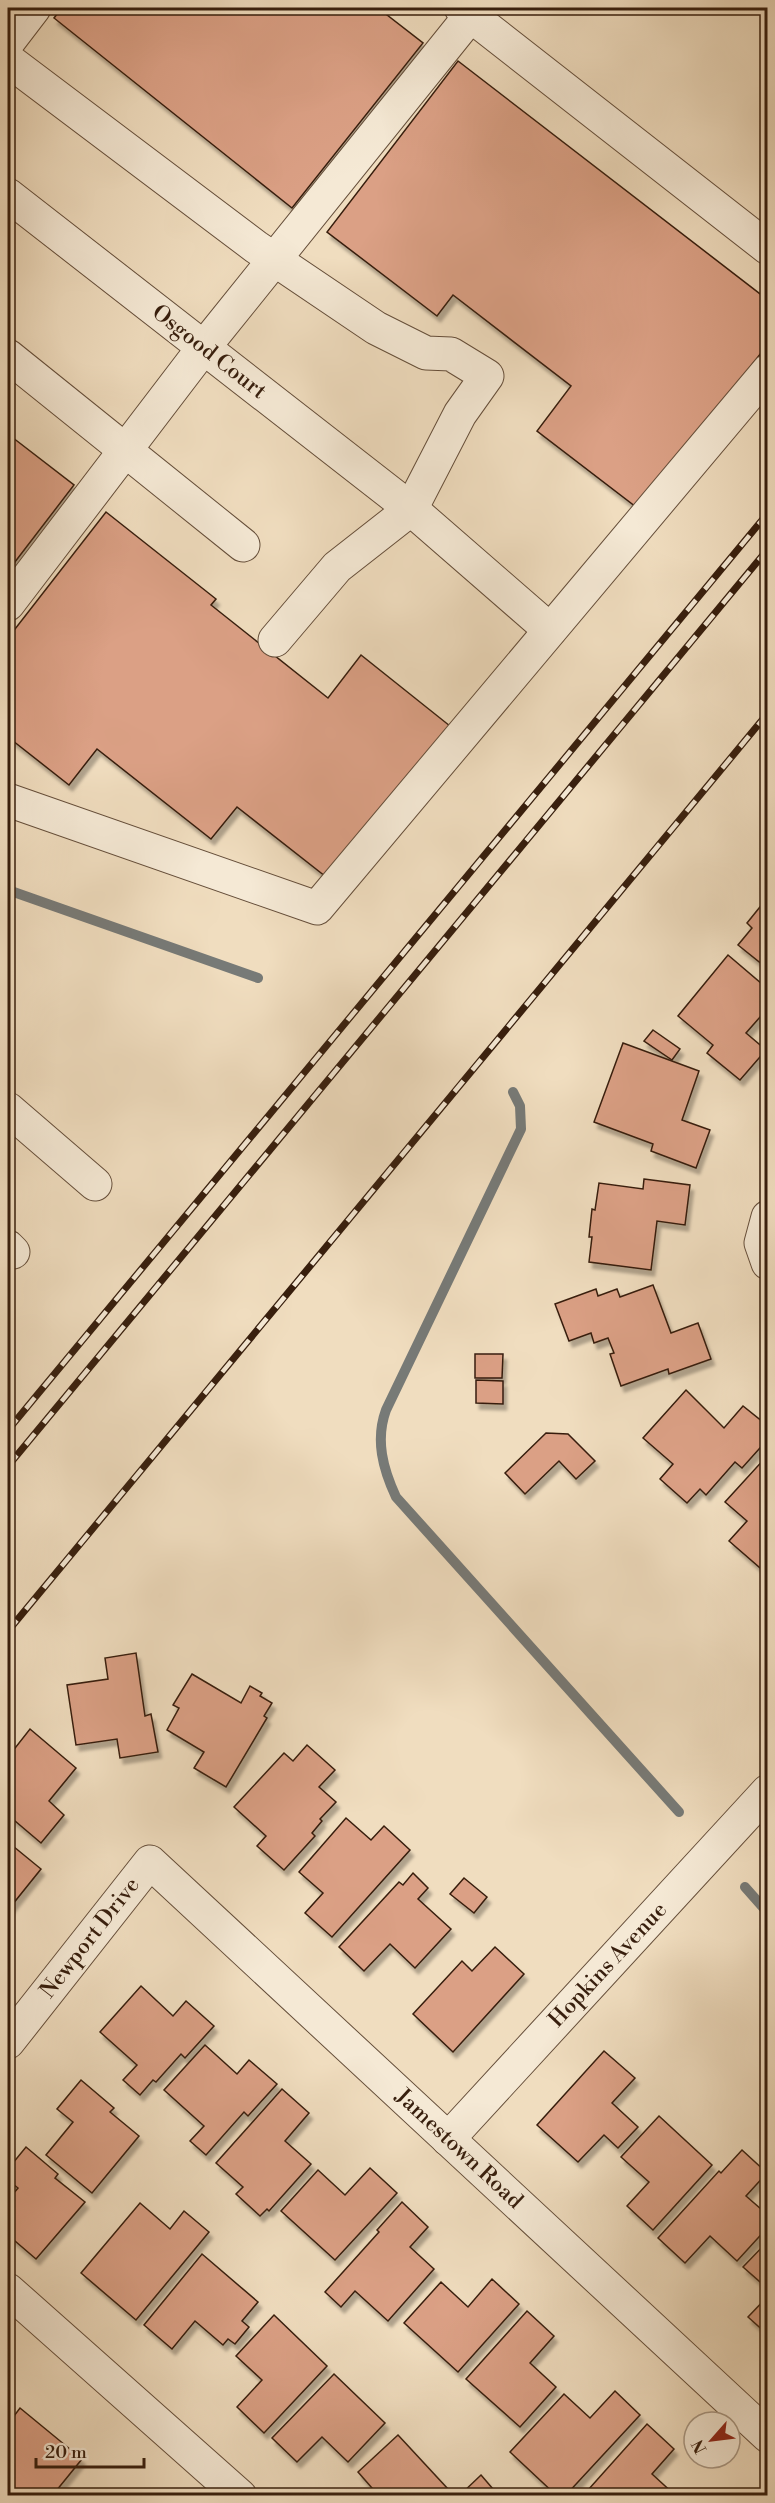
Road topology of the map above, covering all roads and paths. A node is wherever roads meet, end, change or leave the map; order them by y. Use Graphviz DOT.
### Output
graph roads {
  1 [pos="34,8"];
  2 [pos="466,11"];
  3 [pos="8,42"];
  4 [pos="8,60"];
  5 [pos="8,195"];
  6 [pos="768,248"];
  7 [pos="275,259"];
  8 [pos="204,347"];
  9 [pos="8,356"];
  10 [pos="768,371"];
  11 [pos="126,451"];
  12 [pos="411,509"];
  13 [pos="243,544"];
  14 [pos="8,603"];
  15 [pos="550,630"];
  16 [pos="275,640"];
  17 [pos="8,800"];
  18 [pos="8,1109"];
  19 [pos="95,1184"];
  20 [pos="768,1791"];
  21 [pos="150,1862"];
  22 [pos="8,2042"];
  23 [pos="448,2139"];
  24 [pos="8,2290"];
  25 [pos="768,2436"];
  26 [pos="240,2496"];
  1 -- 3 [label="street"];
  2 -- 6 [label="street"];
  2 -- 7 [label="street"];
  4 -- 7 [label="street"];
  5 -- 8 [label="street, Osgood Court"];
  7 -- 8 [label="street"];
  7 -- 12 [label="street"];
  8 -- 11 [label="street"];
  8 -- 12 [label="street, Osgood Court"];
  9 -- 11 [label="street"];
  10 -- 15 [label="street"];
  11 -- 13 [label="street"];
  11 -- 14 [label="street"];
  12 -- 15 [label="street, Osgood Court"];
  12 -- 16 [label="street"];
  15 -- 17 [label="street"];
  18 -- 19 [label="street"];
  20 -- 23 [label="street, Hopkins Avenue"];
  21 -- 22 [label="street, Newport Drive"];
  21 -- 23 [label="street, Jamestown Road"];
  23 -- 25 [label="street, Jamestown Road"];
  24 -- 26 [label="street"];
}
